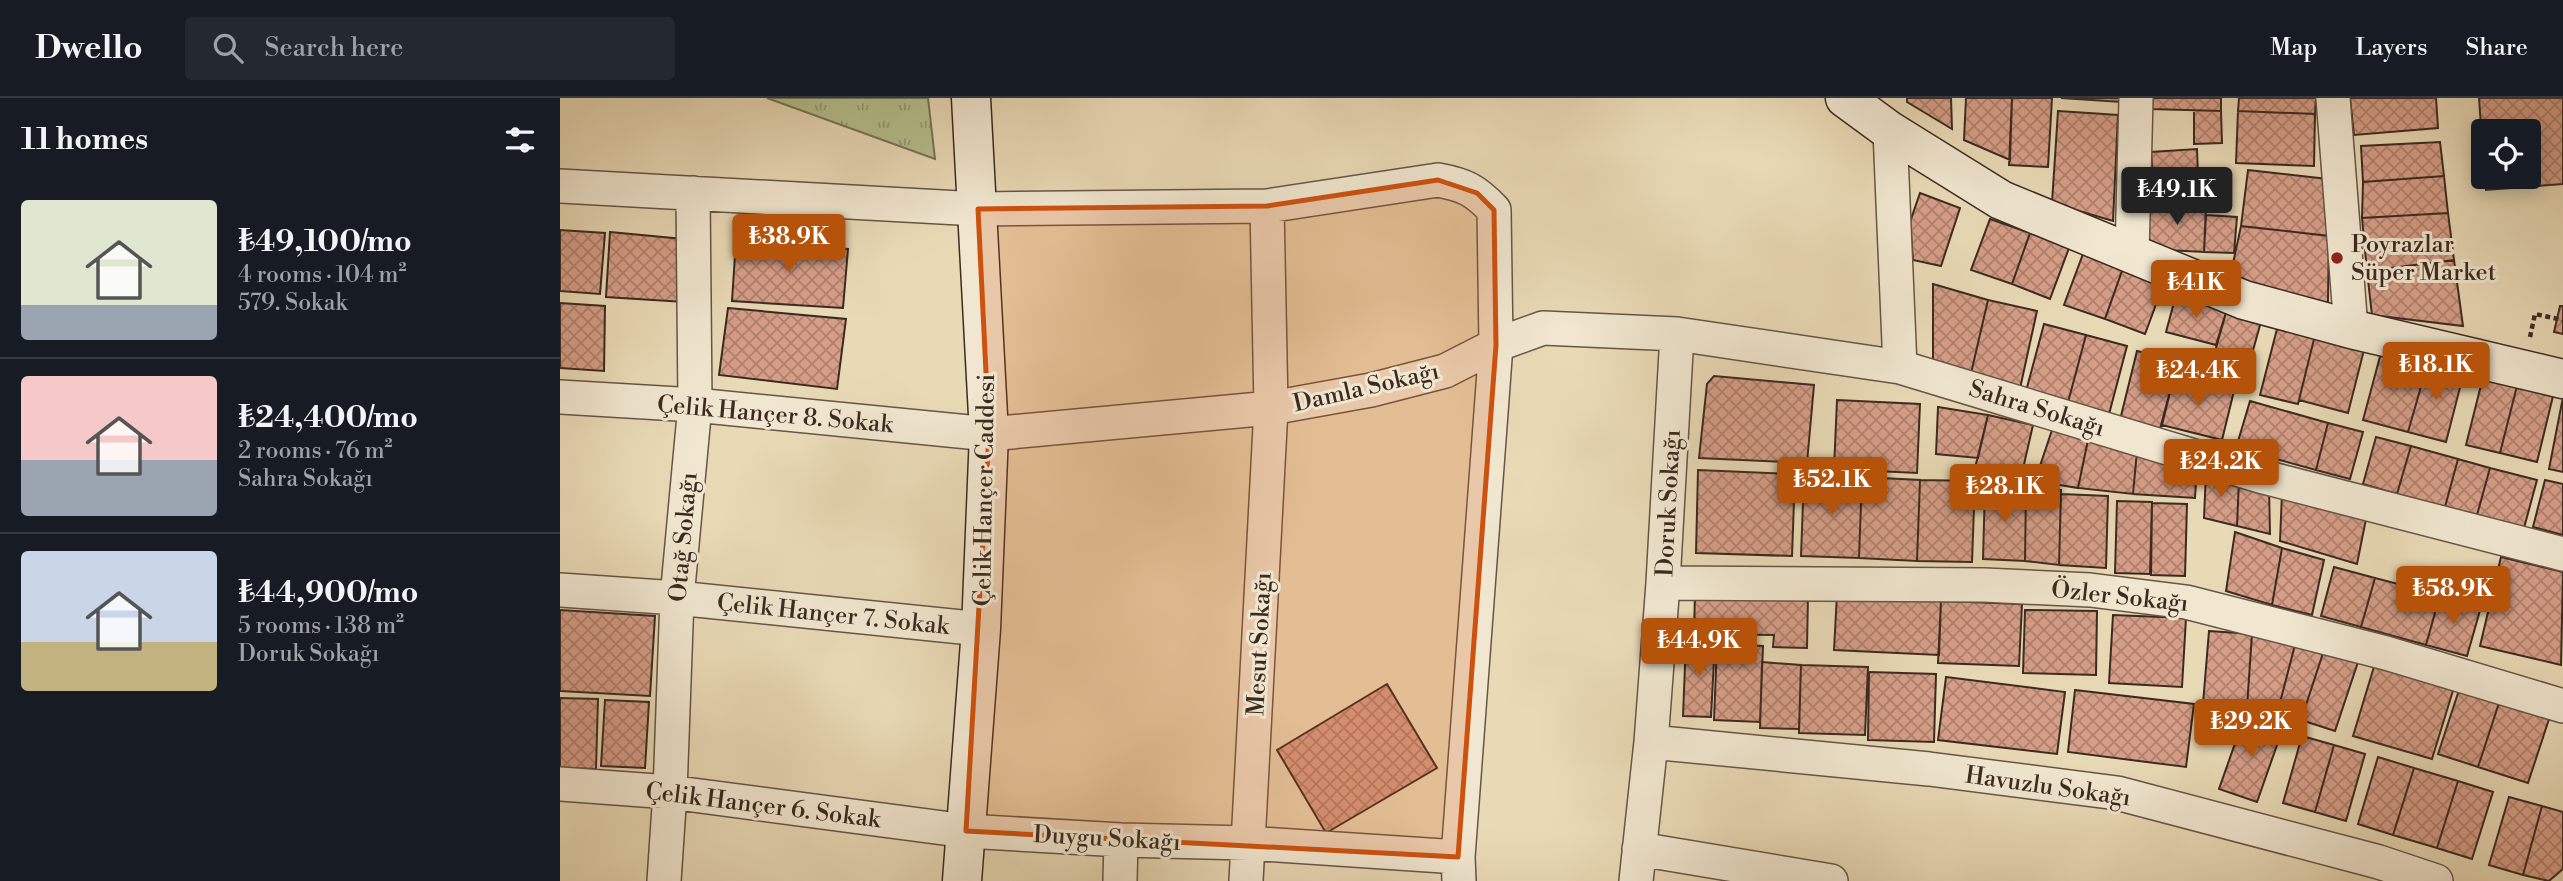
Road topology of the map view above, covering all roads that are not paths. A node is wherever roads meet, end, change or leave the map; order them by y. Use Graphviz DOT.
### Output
graph roads {
  1 [pos="971,98"];
  2 [pos="1845,98"];
  3 [pos="2136,98"];
  4 [pos="2333,98"];
  5 [pos="1889,131"];
  6 [pos="560,186"];
  7 [pos="693,193"];
  8 [pos="1267,206"];
  9 [pos="978,209"];
  10 [pos="2132,253"];
  11 [pos="2351,329"];
  12 [pos="1677,334"];
  13 [pos="1496,345"];
  14 [pos="1900,367"];
  15 [pos="2563,379"];
  16 [pos="560,397"];
  17 [pos="695,405"];
  18 [pos="1271,408"];
  19 [pos="989,434"];
  20 [pos="2563,554"];
  21 [pos="1663,583"];
  22 [pos="560,590"];
  23 [pos="677,598"];
  24 [pos="981,629"];
  25 [pos="2563,706"];
  26 [pos="1651,742"];
  27 [pos="560,784"];
  28 [pos="670,792"];
  29 [pos="966,831"];
  30 [pos="1121,840"];
  31 [pos="1248,843"];
  32 [pos="1638,865"];
  33 [pos="1458,869"];
  34 [pos="2376,872"];
  35 [pos="664,881"];
  36 [pos="962,881"];
  37 [pos="1120,881"];
  38 [pos="1246,881"];
  39 [pos="1831,881"];
  40 [pos="2436,881"];
  1 -- 9 [label="street, Çelik Hançer Caddesi"];
  2 -- 5 [label="street"];
  3 -- 10 [label="street"];
  4 -- 11 [label="street"];
  5 -- 10 [label="street"];
  5 -- 14 [label="street"];
  6 -- 7 [label="street"];
  7 -- 9 [label="street"];
  7 -- 17 [label="street, Otağ Sokağı"];
  8 -- 9 [label="street"];
  8 -- 13 [label="street"];
  8 -- 18 [label="street, Mesut Sokağı"];
  9 -- 19 [label="street, Çelik Hançer Caddesi"];
  10 -- 11 [label="street"];
  11 -- 15 [label="street"];
  12 -- 13 [label="street, Damla Sokağı"];
  12 -- 14 [label="street, Damla Sokağı"];
  12 -- 21 [label="street, Doruk Sokağı"];
  13 -- 18 [label="street, Damla Sokağı"];
  13 -- 33 [label="street"];
  14 -- 20 [label="street, Sahra Sokağı"];
  16 -- 17 [label="street, Çelik Hançer 8. Sokak"];
  17 -- 19 [label="street, Çelik Hançer 8. Sokak"];
  17 -- 23 [label="street, Otağ Sokağı"];
  18 -- 19 [label="street, Damla Sokağı"];
  18 -- 31 [label="street, Mesut Sokağı"];
  19 -- 24 [label="street, Çelik Hançer Caddesi"];
  21 -- 25 [label="street, Özler Sokağı"];
  21 -- 26 [label="street, Doruk Sokağı"];
  22 -- 23 [label="street, Çelik Hançer 7. Sokak"];
  23 -- 24 [label="street, Çelik Hançer 7. Sokak"];
  23 -- 28 [label="street, Otağ Sokağı"];
  24 -- 29 [label="street, Çelik Hançer Caddesi"];
  26 -- 32 [label="street, Doruk Sokağı"];
  26 -- 34 [label="street, Havuzlu Sokağı"];
  27 -- 28 [label="street, Çelik Hançer 6. Sokak"];
  28 -- 29 [label="street, Çelik Hançer 6. Sokak"];
  28 -- 35 [label="street, Otağ Sokağı"];
  29 -- 30 [label="street, Duygu Sokağı"];
  29 -- 36 [label="street, Çelik Hançer Caddesi"];
  30 -- 31 [label="street, Duygu Sokağı"];
  30 -- 37 [label="street"];
  31 -- 33 [label="street, Duygu Sokağı"];
  31 -- 38 [label="street, Mesut Sokağı"];
  32 -- 39 [label="street"];
  34 -- 40 [label="street, Havuzlu Sokağı"];
}
